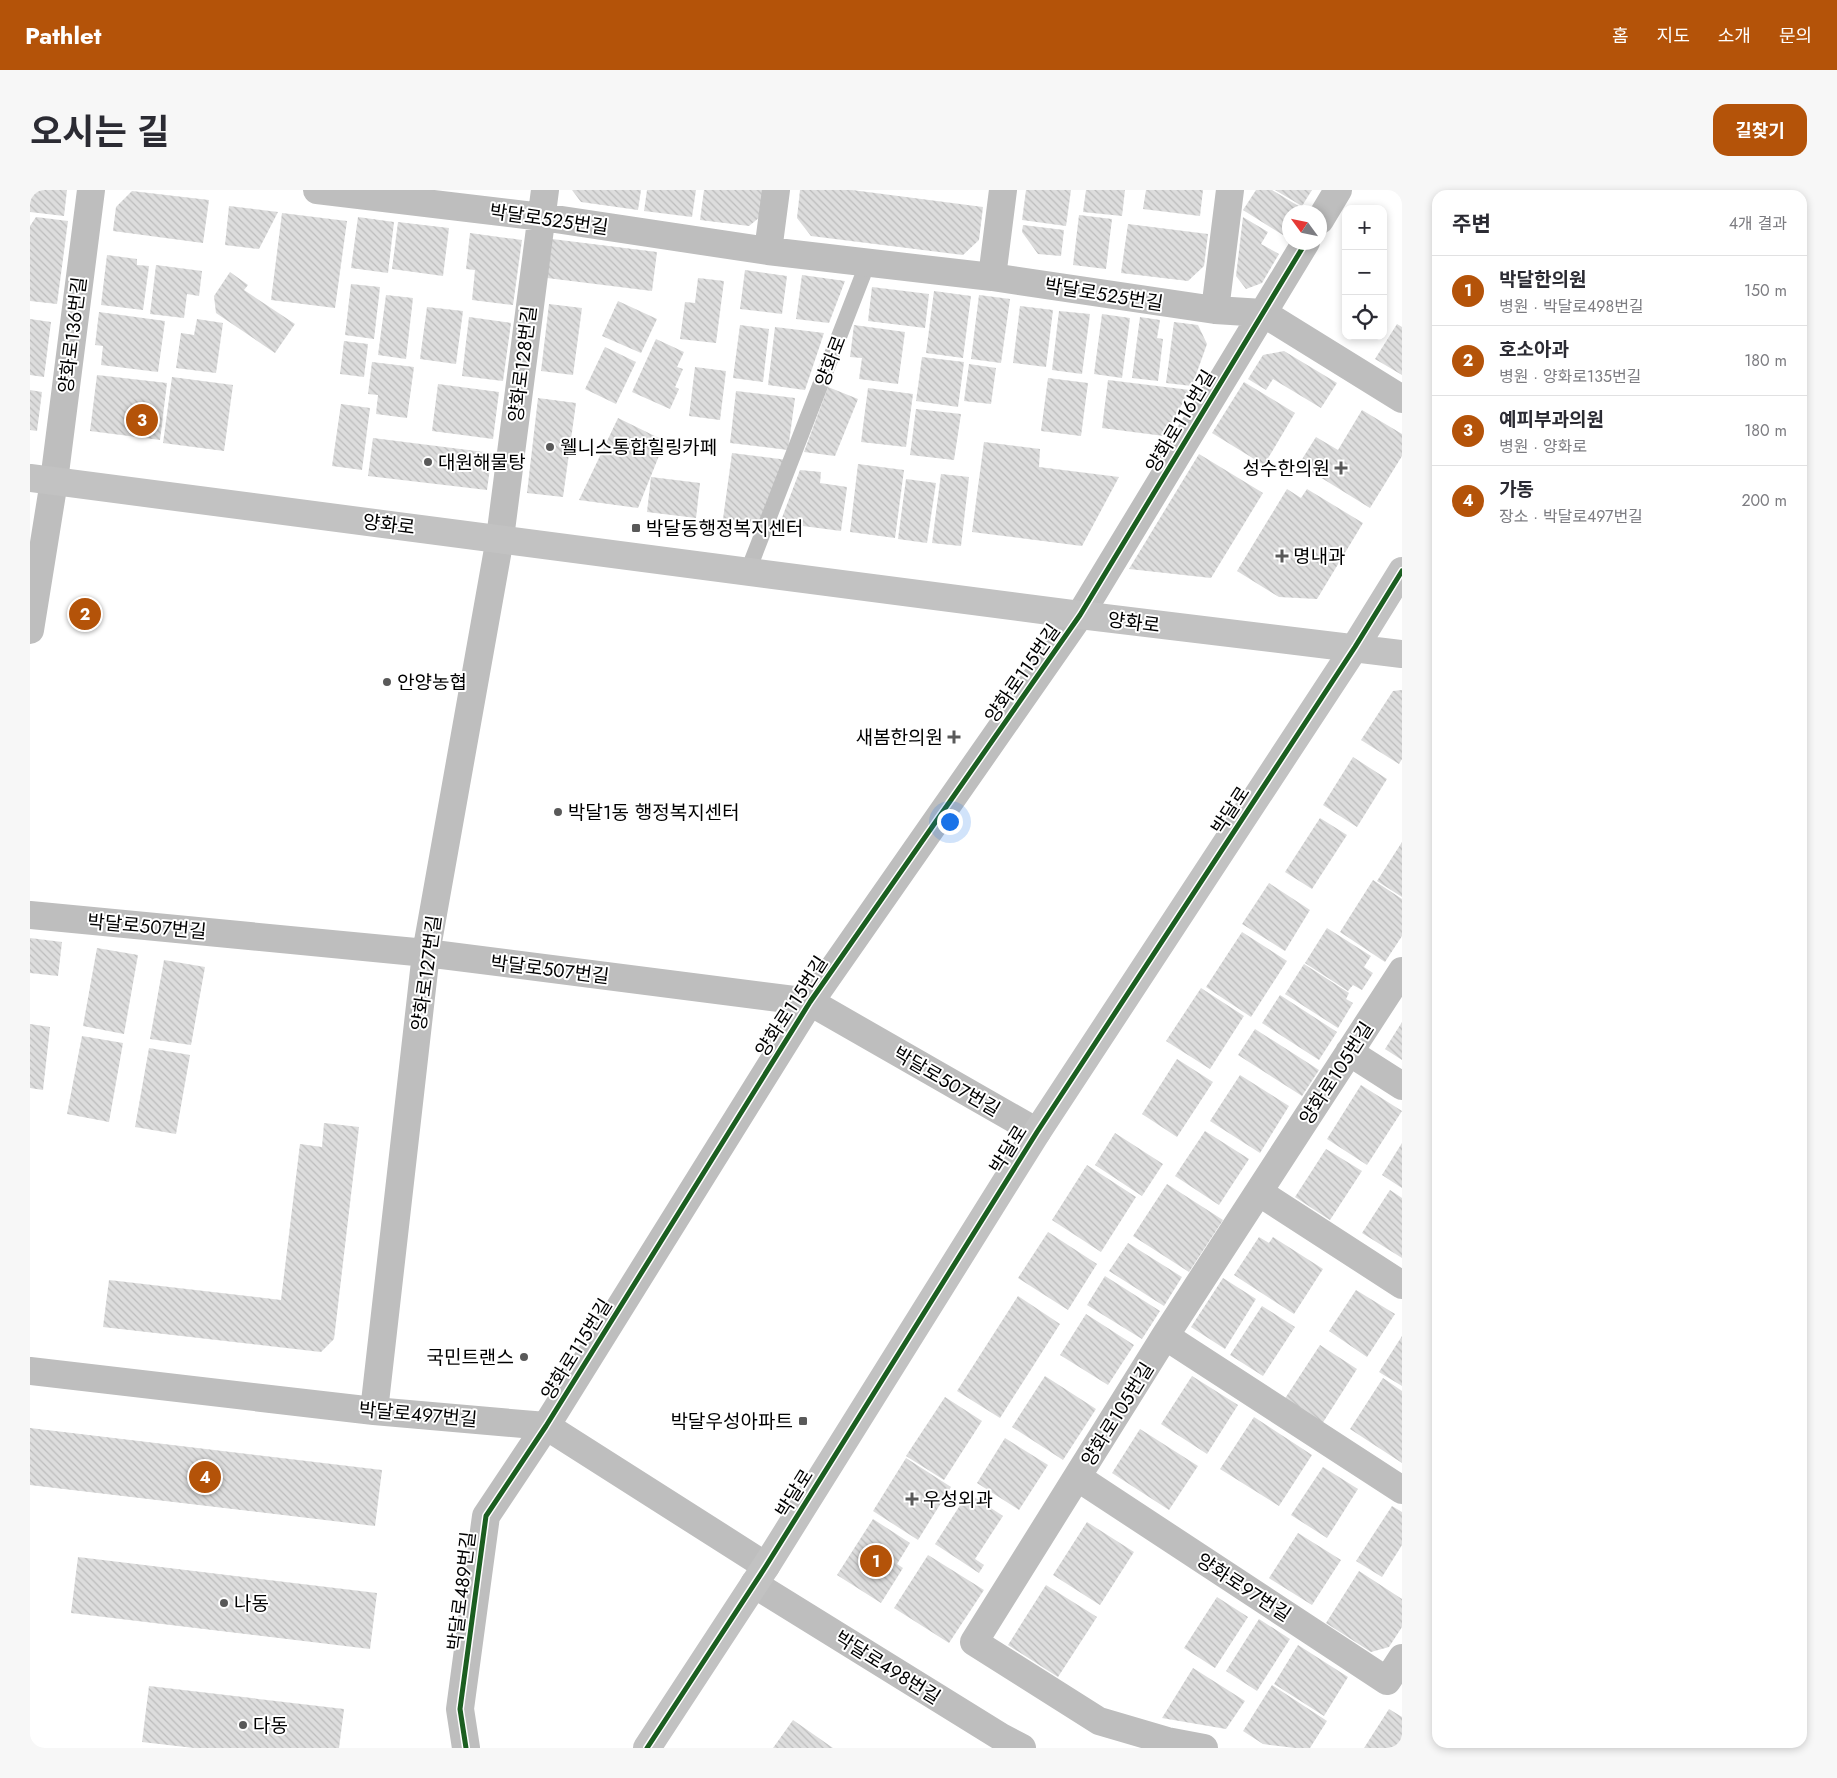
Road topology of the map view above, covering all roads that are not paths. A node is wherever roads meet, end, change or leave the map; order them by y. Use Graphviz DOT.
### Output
graph roads {
  1 [pos="91,190"];
  2 [pos="325,190"];
  3 [pos="545,190"];
  4 [pos="776,190"];
  5 [pos="1003,190"];
  6 [pos="1230,190"];
  7 [pos="1338,190"];
  8 [pos="1327,208"];
  9 [pos="542,217"];
  10 [pos="1301,250"];
  11 [pos="768,251"];
  12 [pos="868,262"];
  13 [pos="992,277"];
  14 [pos="1215,310"];
  15 [pos="1263,313"];
  16 [pos="1402,399"];
  17 [pos="42,479"];
  18 [pos="500,538"];
  19 [pos="748,571"];
  20 [pos="1402,571"];
  21 [pos="1080,615"];
  22 [pos="30,630"];
  23 [pos="1355,647"];
  24 [pos="1402,654"];
  25 [pos="30,915"];
  26 [pos="426,953"];
  27 [pos="1402,971"];
  28 [pos="810,1002"];
  29 [pos="1349,1052"];
  30 [pos="1402,1086"];
  31 [pos="1037,1132"];
  32 [pos="1260,1192"];
  33 [pos="1402,1285"];
  34 [pos="1165,1336"];
  35 [pos="30,1371"];
  36 [pos="374,1411"];
  37 [pos="546,1426"];
  38 [pos="1077,1477"];
  39 [pos="1402,1490"];
  40 [pos="760,1575"];
  41 [pos="1402,1658"];
  42 [pos="1165,1745"];
  43 [pos="466,1748"];
  44 [pos="647,1748"];
  45 [pos="1022,1748"];
  46 [pos="1204,1748"];
  1 -- 17 [label="street, 양화로136번길"];
  2 -- 9 [label="street, 박달로525번길"];
  3 -- 9 [label="street, 양화로128번길"];
  4 -- 11 [label="street"];
  5 -- 13 [label="street"];
  6 -- 14 [label="street"];
  7 -- 8 [label="street"];
  9 -- 11 [label="street, 박달로525번길"];
  9 -- 18 [label="street, 양화로128번길"];
  10 -- 15 [label="street, 양화로116번길"];
  11 -- 12 [label="street, 박달로525번길"];
  12 -- 13 [label="street, 박달로525번길"];
  12 -- 19 [label="lane, 양화로"];
  13 -- 14 [label="street, 박달로525번길"];
  14 -- 15 [label="street, 박달로525번길"];
  15 -- 16 [label="street, 박달로525번길"];
  15 -- 21 [label="street, 양화로116번길"];
  17 -- 18 [label="street, 양화로"];
  17 -- 22 [label="street, 양화로136번길"];
  18 -- 19 [label="street, 양화로"];
  18 -- 26 [label="street, 양화로127번길"];
  19 -- 21 [label="street, 양화로"];
  20 -- 23 [label="street, 박달로"];
  21 -- 23 [label="street, 양화로"];
  21 -- 28 [label="street, 양화로115번길"];
  23 -- 24 [label="street, 양화로"];
  23 -- 31 [label="street, 박달로"];
  25 -- 26 [label="street, 박달로507번길"];
  26 -- 28 [label="street, 박달로507번길"];
  26 -- 36 [label="street, 양화로127번길"];
  27 -- 29 [label="street, 양화로105번길"];
  28 -- 31 [label="street, 박달로507번길"];
  28 -- 37 [label="street, 양화로115번길"];
  29 -- 30 [label="street"];
  29 -- 32 [label="street, 양화로105번길"];
  31 -- 40 [label="street, 박달로"];
  32 -- 33 [label="street"];
  32 -- 34 [label="street, 양화로105번길"];
  34 -- 38 [label="street, 양화로105번길"];
  34 -- 39 [label="street"];
  35 -- 36 [label="street, 박달로497번길"];
  36 -- 37 [label="street, 박달로497번길"];
  37 -- 40 [label="street, 박달로497번길"];
  37 -- 43 [label="street, 박달로489번길"];
  38 -- 41 [label="street, 양화로97번길"];
  38 -- 42 [label="street, 양화로105번길"];
  40 -- 44 [label="street, 박달로"];
  40 -- 45 [label="street, 박달로498번길"];
  42 -- 46 [label="street, 양화로105번길"];
}
